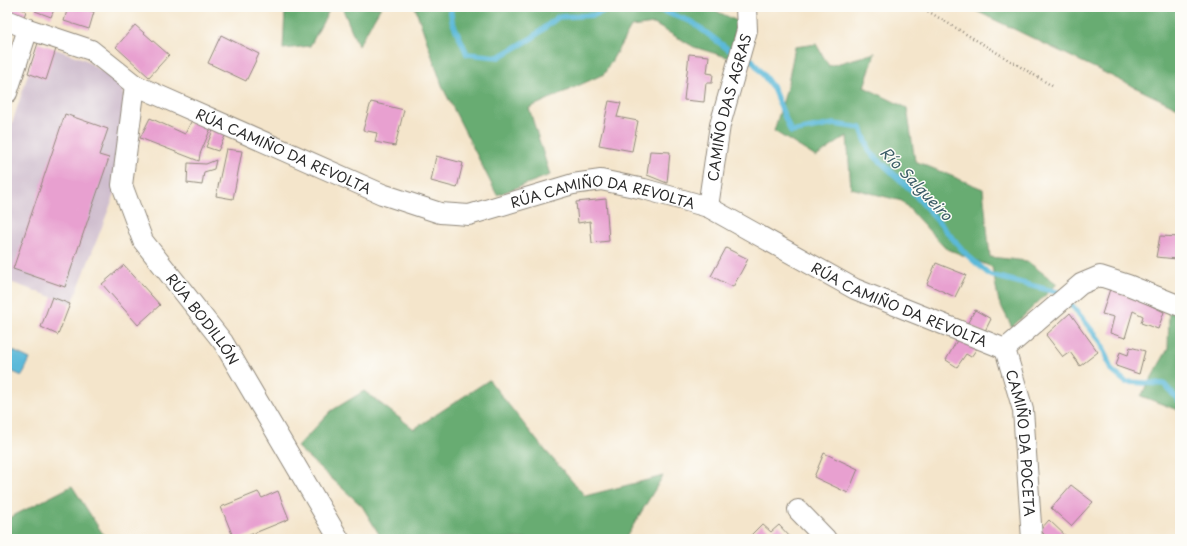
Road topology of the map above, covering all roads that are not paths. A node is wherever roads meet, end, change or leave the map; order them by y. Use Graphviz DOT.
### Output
graph roads {
  1 [pos="746,7"];
  2 [pos="7,20"];
  3 [pos="28,29"];
  4 [pos="135,85"];
  5 [pos="7,93"];
  6 [pos="708,207"];
  7 [pos="1180,306"];
  8 [pos="1005,349"];
  9 [pos="798,510"];
  10 [pos="339,539"];
  11 [pos="826,539"];
  12 [pos="1032,539"];
  1 -- 6 [label="street, CAMIÑO DAS AGRAS"];
  2 -- 3 [label="street, RÚA CAMIÑO DA REVOLTA"];
  3 -- 4 [label="street, RÚA CAMIÑO DA REVOLTA"];
  3 -- 5 [label="street"];
  4 -- 6 [label="street, RÚA CAMIÑO DA REVOLTA"];
  4 -- 10 [label="street, RÚA BODILLÓN"];
  6 -- 8 [label="street, RÚA CAMIÑO DA REVOLTA"];
  7 -- 8 [label="street, RÚA CAMIÑO DA REVOLTA"];
  8 -- 12 [label="street, CAMIÑO DA POCETA"];
  9 -- 11 [label="street"];
}
